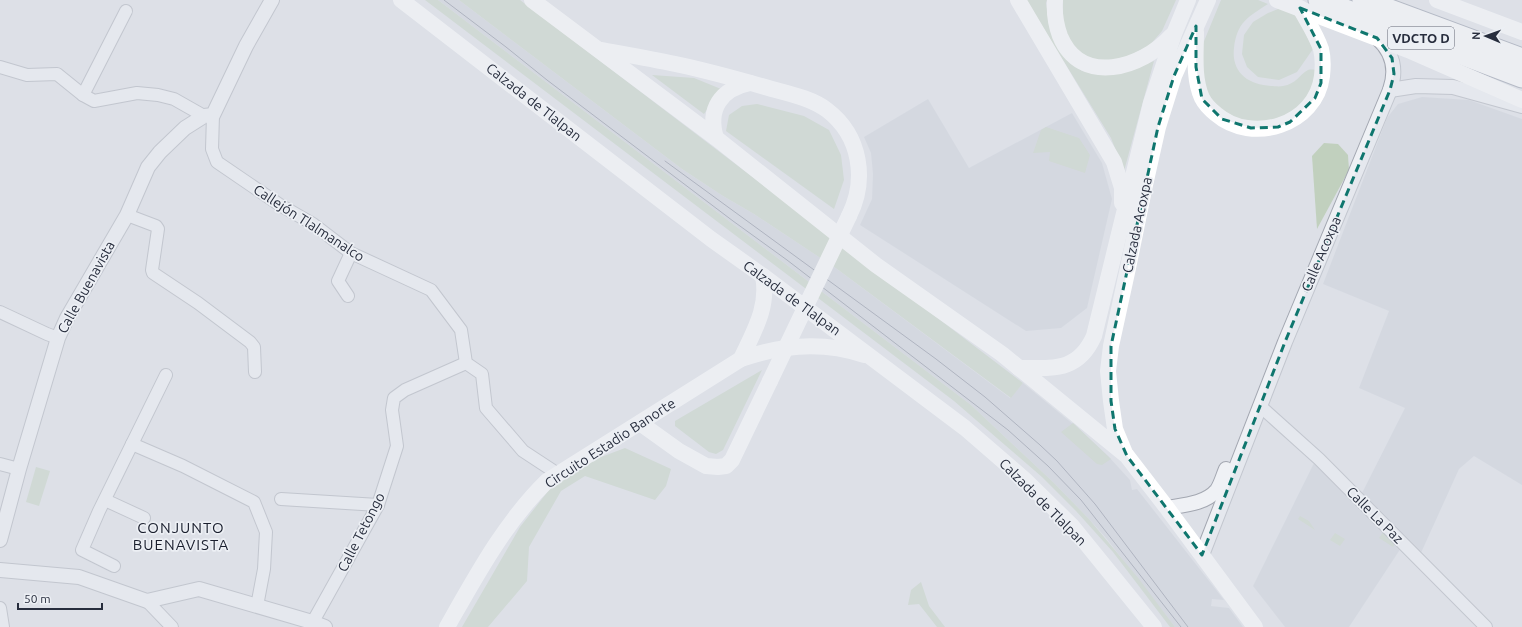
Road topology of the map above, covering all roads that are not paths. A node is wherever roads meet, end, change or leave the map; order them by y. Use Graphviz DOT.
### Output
graph roads {
  1 [pos="272,0"];
  2 [pos="401,0"];
  3 [pos="532,0"];
  4 [pos="1018,0"];
  5 [pos="1055,0"];
  6 [pos="1188,0"];
  7 [pos="1208,0"];
  8 [pos="1277,0"];
  9 [pos="1319,0"];
  10 [pos="1363,0"];
  11 [pos="1437,0"];
  12 [pos="1454,3"];
  13 [pos="1300,8"];
  14 [pos="126,10"];
  15 [pos="1196,26"];
  16 [pos="1522,32"];
  17 [pos="1174,34"];
  18 [pos="1377,38"];
  19 [pos="598,50"];
  20 [pos="1522,59"];
  21 [pos="0,67"];
  22 [pos="1522,77"];
  23 [pos="750,83"];
  24 [pos="1390,90"];
  25 [pos="83,95"];
  26 [pos="1522,100"];
  27 [pos="1522,106"];
  28 [pos="209,116"];
  29 [pos="716,138"];
  30 [pos="126,215"];
  31 [pos="1122,218"];
  32 [pos="351,254"];
  33 [pos="763,276"];
  34 [pos="348,296"];
  35 [pos="0,312"];
  36 [pos="58,338"];
  37 [pos="741,359"];
  38 [pos="875,359"];
  39 [pos="466,363"];
  40 [pos="1019,368"];
  41 [pos="255,372"];
  42 [pos="166,374"];
  43 [pos="1260,406"];
  44 [pos="1255,420"];
  45 [pos="640,423"];
  46 [pos="132,444"];
  47 [pos="1127,456"];
  48 [pos="0,464"];
  49 [pos="19,469"];
  50 [pos="558,474"];
  51 [pos="281,498"];
  52 [pos="105,500"];
  53 [pos="378,505"];
  54 [pos="1167,508"];
  55 [pos="3,517"];
  56 [pos="144,518"];
  57 [pos="0,540"];
  58 [pos="1202,555"];
  59 [pos="114,566"];
  60 [pos="0,570"];
  61 [pos="146,601"];
  62 [pos="257,606"];
  63 [pos="0,608"];
  64 [pos="316,625"];
  65 [pos="3,627"];
  66 [pos="172,627"];
  67 [pos="447,627"];
  68 [pos="1154,627"];
  69 [pos="1255,627"];
  70 [pos="1486,627"];
  1 -- 28 [label="street"];
  2 -- 33 [label="main road, Calzada de Tlalpan"];
  3 -- 19 [label="main road"];
  4 -- 31 [label="main road"];
  5 -- 17 [label="main road"];
  6 -- 17 [label="main road, Calzada Acoxpa"];
  7 -- 15 [label="main road, Calzada Acoxpa"];
  8 -- 13 [label="main road"];
  9 -- 22 [label="highway, VDCTO D"];
  10 -- 20 [label="highway, VDCTO D"];
  11 -- 12 [label="main road"];
  12 -- 16 [label="main road"];
  13 -- 15 [label="main road"];
  13 -- 18 [label="main road"];
  14 -- 25 [label="street"];
  15 -- 47 [label="main road, Calzada Acoxpa"];
  17 -- 31 [label="main road, Calzada Acoxpa"];
  18 -- 24 [label="street, Calle Acoxpa"];
  18 -- 26 [label="main road"];
  19 -- 23 [label="main road"];
  19 -- 29 [label="main road"];
  21 -- 25 [label="street"];
  23 -- 29 [label="main road"];
  23 -- 45 [label="main road, bridge"];
  24 -- 27 [label="street"];
  24 -- 43 [label="street, Calle Acoxpa"];
  25 -- 28 [label="street"];
  28 -- 30 [label="street, Calle Buenavista"];
  28 -- 32 [label="street, Callejón Tlalmanalco"];
  29 -- 40 [label="main road"];
  30 -- 36 [label="street, Calle Buenavista"];
  30 -- 41 [label="street"];
  31 -- 40 [label="main road, Calzada Acoxpa"];
  32 -- 34 [label="street"];
  32 -- 39 [label="street, Callejón Tlalmanalco"];
  33 -- 37 [label="main road"];
  33 -- 38 [label="main road, Calzada de Tlalpan"];
  35 -- 36 [label="street"];
  36 -- 49 [label="street, Calle Buenavista"];
  37 -- 38 [label="main road, Circuito Estadio Banorte"];
  37 -- 45 [label="main road, Circuito Estadio Banorte"];
  38 -- 68 [label="main road, Calzada de Tlalpan"];
  39 -- 50 [label="street"];
  39 -- 53 [label="street, Calle Tetongo"];
  40 -- 47 [label="main road"];
  42 -- 46 [label="street"];
  43 -- 44 [label="street, Calle Acoxpa"];
  43 -- 70 [label="street, Calle La Paz"];
  44 -- 54 [label="street, Calle Acoxpa"];
  44 -- 58 [label="street, Calle Acoxpa"];
  45 -- 50 [label="main road, Circuito Estadio Banorte"];
  46 -- 52 [label="street"];
  46 -- 62 [label="street"];
  47 -- 54 [label="main road"];
  48 -- 49 [label="street"];
  49 -- 55 [label="street, Calle Buenavista"];
  50 -- 67 [label="main road, Circuito Estadio Banorte"];
  51 -- 53 [label="street"];
  52 -- 56 [label="street"];
  52 -- 59 [label="street"];
  53 -- 64 [label="street, Calle Tetongo"];
  54 -- 58 [label="main road"];
  55 -- 57 [label="street, Calle Buenavista"];
  58 -- 69 [label="main road"];
  60 -- 61 [label="street"];
  61 -- 62 [label="street"];
  61 -- 66 [label="street"];
  62 -- 64 [label="street"];
  63 -- 65 [label="street"];
}
